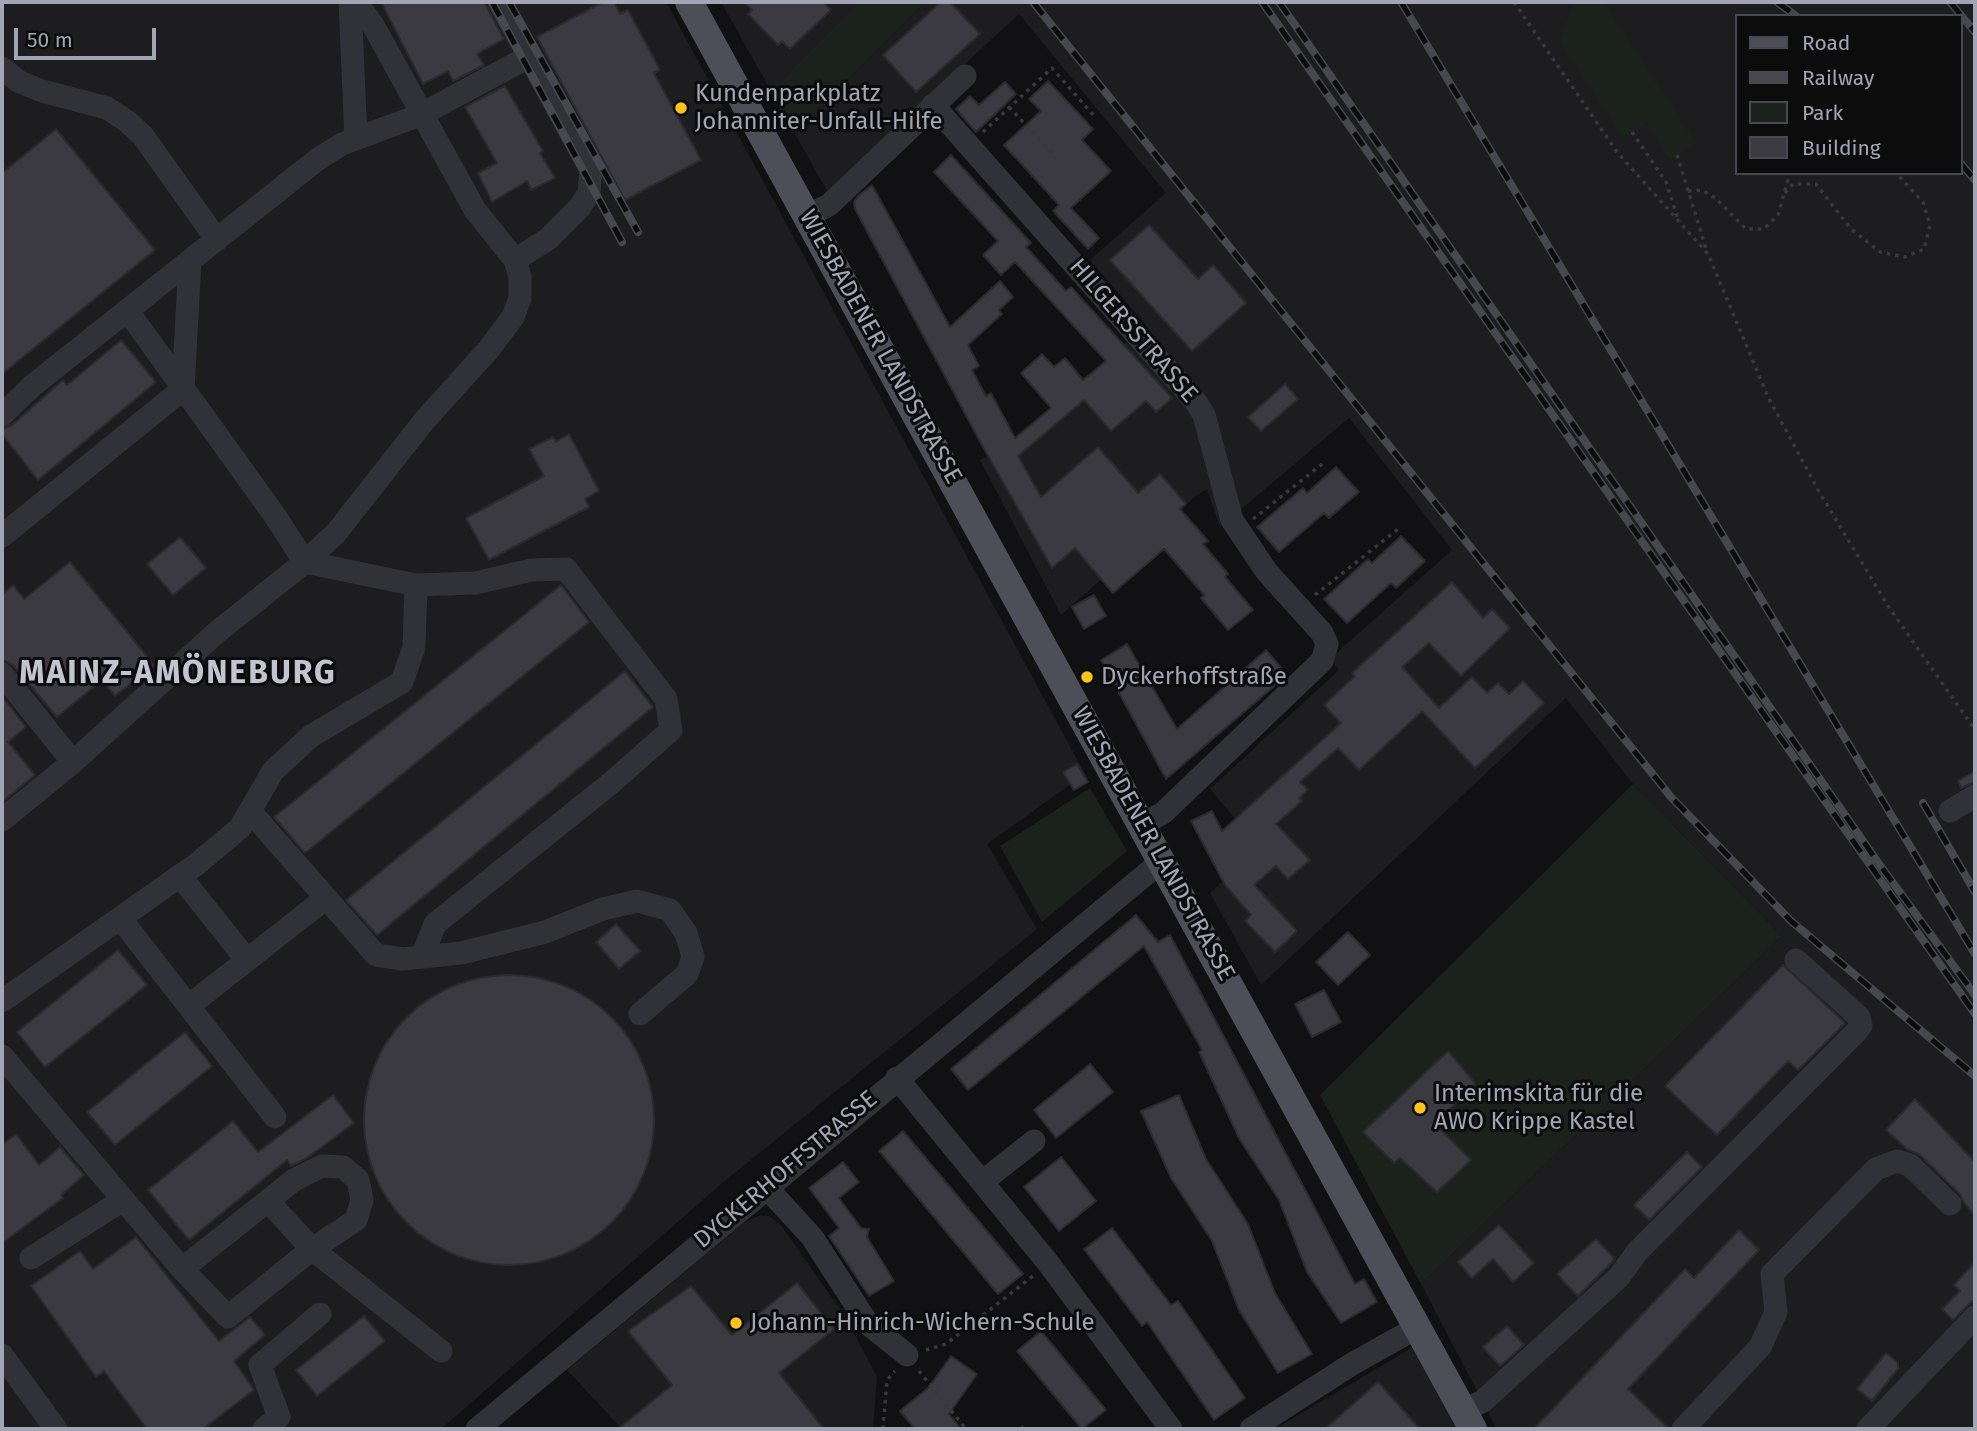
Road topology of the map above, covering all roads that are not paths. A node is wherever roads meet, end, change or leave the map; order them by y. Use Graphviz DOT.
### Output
graph roads {
  1 [pos="350,2"];
  2 [pos="356,2"];
  3 [pos="499,2"];
  4 [pos="690,2"];
  5 [pos="530,57"];
  6 [pos="2,68"];
  7 [pos="965,76"];
  8 [pos="933,105"];
  9 [pos="420,115"];
  10 [pos="356,139"];
  11 [pos="809,215"];
  12 [pos="217,240"];
  13 [pos="515,260"];
  14 [pos="190,261"];
  15 [pos="127,310"];
  16 [pos="183,389"];
  17 [pos="2,415"];
  18 [pos="2,536"];
  19 [pos="304,562"];
  20 [pos="416,585"];
  21 [pos="2,674"];
  22 [pos="73,762"];
  23 [pos="1975,796"];
  24 [pos="250,811"];
  25 [pos="1950,811"];
  26 [pos="2,820"];
  27 [pos="1143,824"];
  28 [pos="1163,860"];
  29 [pos="180,876"];
  30 [pos="326,898"];
  31 [pos="120,918"];
  32 [pos="422,957"];
  33 [pos="247,960"];
  34 [pos="1796,960"];
  35 [pos="2,1001"];
  36 [pos="190,1005"];
  37 [pos="640,1014"];
  38 [pos="2,1056"];
  39 [pos="897,1078"];
  40 [pos="275,1117"];
  41 [pos="1034,1141"];
  42 [pos="982,1182"];
  43 [pos="766,1186"];
  44 [pos="123,1200"];
  45 [pos="268,1201"];
  46 [pos="1950,1204"];
  47 [pos="312,1249"];
  48 [pos="31,1258"];
  49 [pos="182,1269"];
  50 [pos="320,1314"];
  51 [pos="1975,1317"];
  52 [pos="1418,1327"];
  53 [pos="441,1351"];
  54 [pos="2,1355"];
  55 [pos="907,1355"];
  56 [pos="1468,1420"];
  57 [pos="56,1429"];
  58 [pos="264,1429"];
  59 [pos="477,1429"];
  60 [pos="1171,1429"];
  61 [pos="1251,1429"];
  62 [pos="1683,1429"];
  63 [pos="1868,1429"];
  1 -- 10 [label="street"];
  2 -- 9 [label="street"];
  3 -- 5 [label="street"];
  4 -- 11 [label="main road, WIESBADENER LANDSTRASSE"];
  5 -- 9 [label="street"];
  5 -- 13 [label="street"];
  6 -- 12 [label="street"];
  7 -- 8 [label="street"];
  8 -- 11 [label="street"];
  8 -- 27 [label="street, HILGERSSTRASSE"];
  9 -- 10 [label="street"];
  9 -- 13 [label="street"];
  10 -- 12 [label="street"];
  11 -- 27 [label="main road, WIESBADENER LANDSTRASSE"];
  12 -- 14 [label="street"];
  13 -- 19 [label="street"];
  14 -- 15 [label="street"];
  14 -- 16 [label="street"];
  15 -- 16 [label="street"];
  15 -- 17 [label="street"];
  16 -- 18 [label="street"];
  16 -- 19 [label="street"];
  19 -- 20 [label="street"];
  19 -- 22 [label="street"];
  20 -- 24 [label="street"];
  20 -- 32 [label="street"];
  21 -- 22 [label="street"];
  22 -- 26 [label="street"];
  23 -- 25 [label="street"];
  24 -- 29 [label="street"];
  24 -- 30 [label="street"];
  27 -- 28 [label="main road, WIESBADENER LANDSTRASSE"];
  28 -- 39 [label="street, DYCKERHOFFSTRASSE"];
  28 -- 52 [label="main road, WIESBADENER LANDSTRASSE"];
  29 -- 31 [label="street"];
  29 -- 33 [label="street"];
  30 -- 32 [label="street"];
  30 -- 33 [label="street"];
  31 -- 35 [label="street"];
  31 -- 36 [label="street"];
  32 -- 37 [label="street"];
  33 -- 36 [label="street"];
  34 -- 56 [label="street"];
  36 -- 40 [label="street"];
  38 -- 44 [label="street"];
  39 -- 42 [label="street"];
  39 -- 43 [label="street, DYCKERHOFFSTRASSE"];
  41 -- 42 [label="street"];
  42 -- 60 [label="street"];
  43 -- 55 [label="street"];
  43 -- 59 [label="street, DYCKERHOFFSTRASSE"];
  44 -- 48 [label="street"];
  44 -- 49 [label="street"];
  45 -- 47 [label="street"];
  45 -- 47 [label="street"];
  45 -- 49 [label="street"];
  46 -- 62 [label="street"];
  47 -- 49 [label="street"];
  47 -- 53 [label="street"];
  50 -- 58 [label="street"];
  51 -- 63 [label="street"];
  52 -- 56 [label="main road, WIESBADENER LANDSTRASSE"];
  52 -- 61 [label="street"];
  54 -- 57 [label="street"];
}
